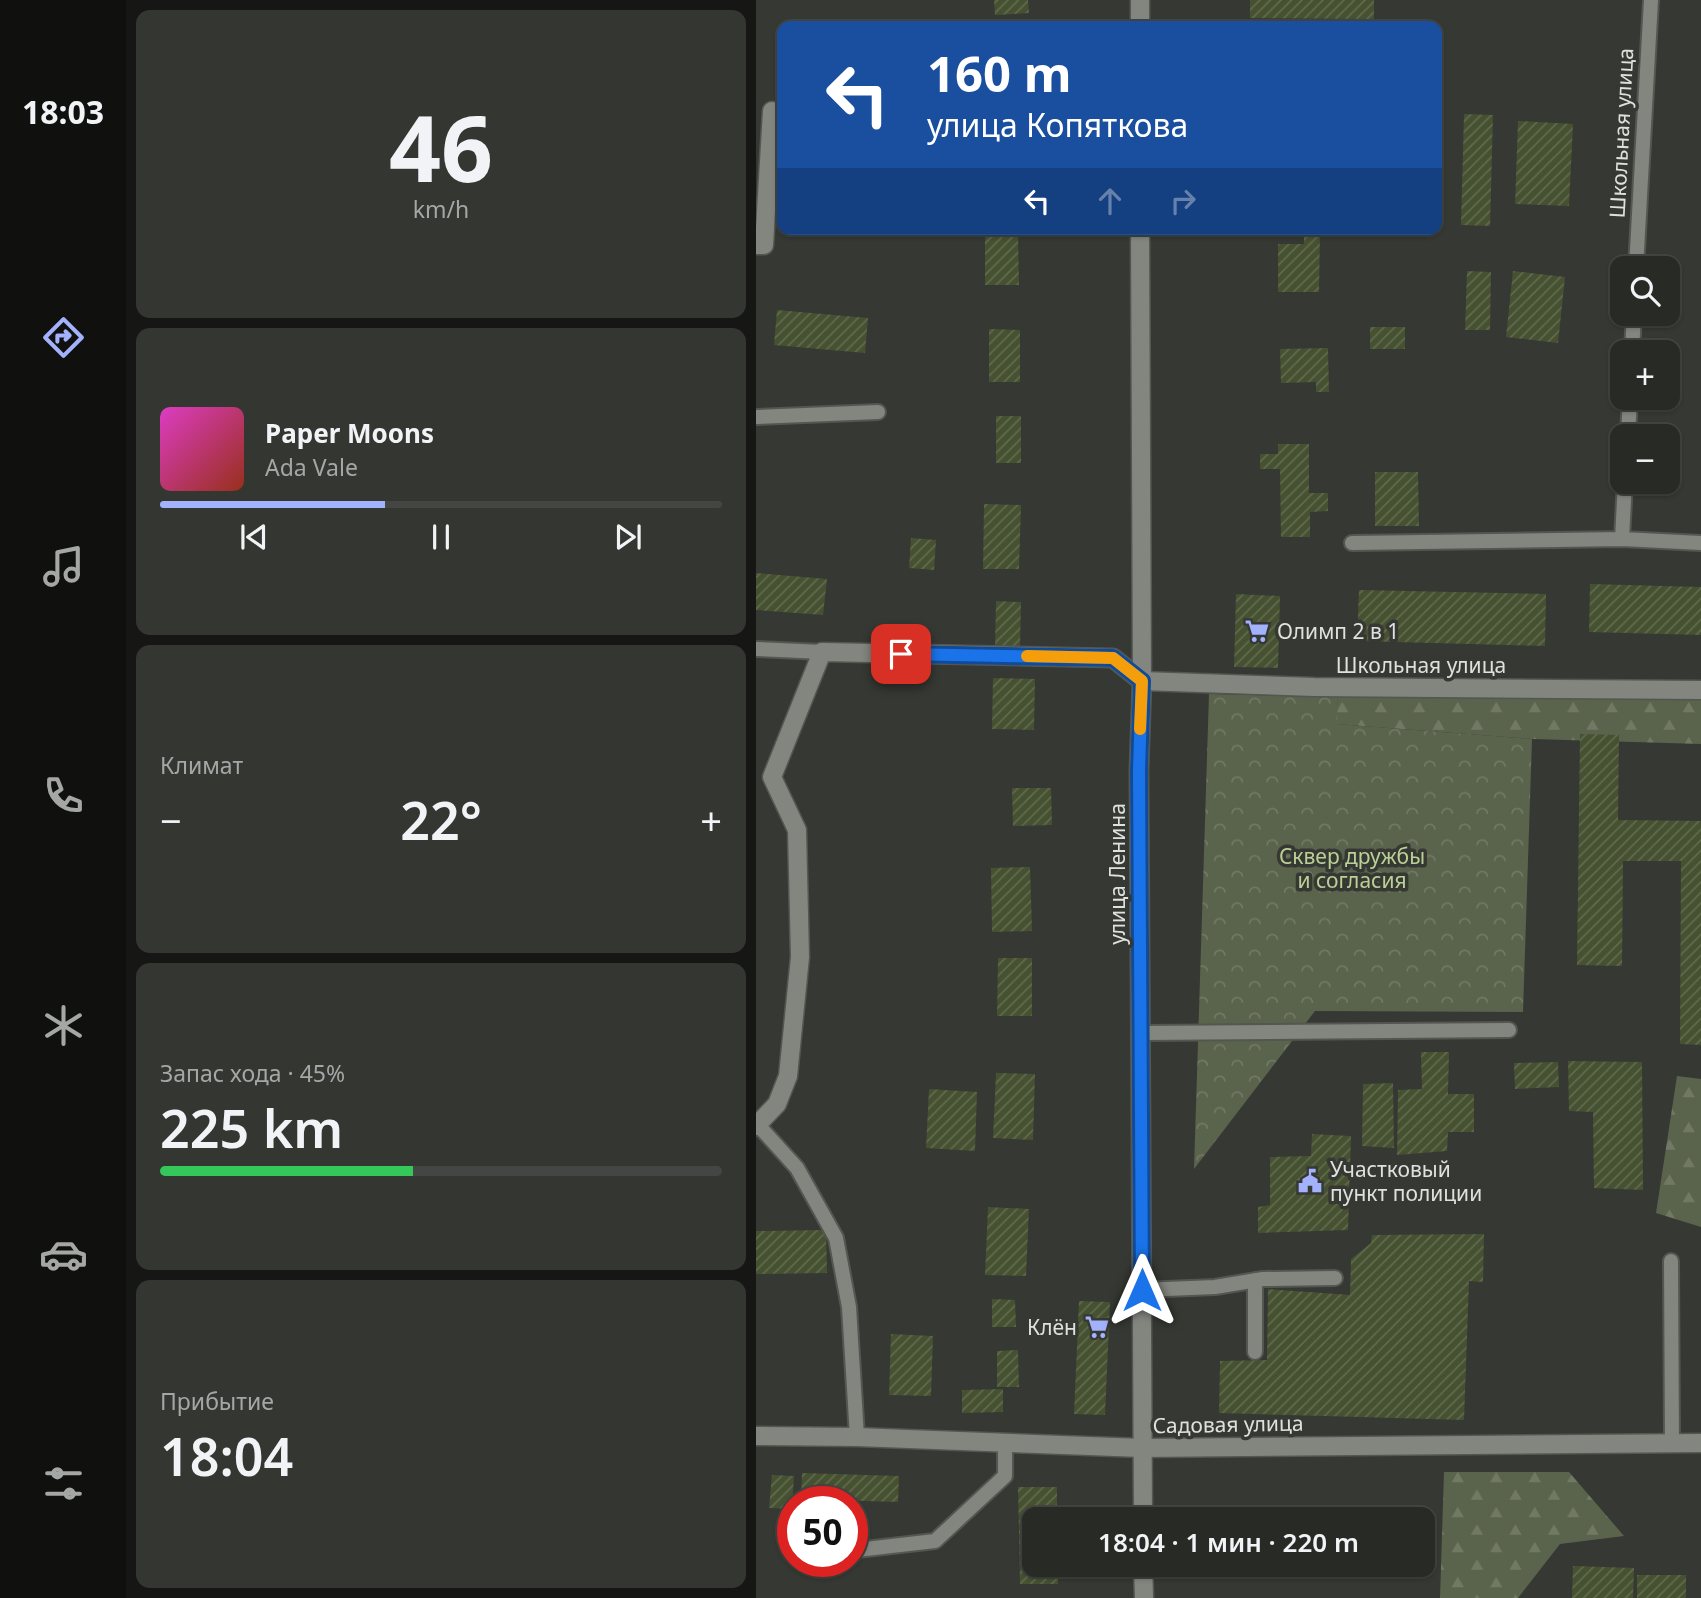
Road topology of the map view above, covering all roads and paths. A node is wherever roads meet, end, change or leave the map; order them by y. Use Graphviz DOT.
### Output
graph roads {
  1 [pos="1140,0"];
  2 [pos="1651,0"];
  3 [pos="1140,21"];
  4 [pos="772,111"];
  5 [pos="1140,235"];
  6 [pos="756,245"];
  7 [pos="1637,256"];
  8 [pos="878,412"];
  9 [pos="756,416"];
  10 [pos="1624,494"];
  11 [pos="1622,538"];
  12 [pos="1701,543"];
  13 [pos="1352,544"];
  14 [pos="756,649"];
  15 [pos="822,652"];
  16 [pos="1142,681"];
  17 [pos="1701,690"];
  18 [pos="1509,1030"];
  19 [pos="1141,1033"];
  20 [pos="757,1125"];
  21 [pos="1671,1261"];
  22 [pos="1335,1278"];
  23 [pos="1255,1280"];
  24 [pos="1142,1290"];
  25 [pos="1255,1352"];
  26 [pos="756,1436"];
  27 [pos="857,1437"];
  28 [pos="1005,1443"];
  29 [pos="1672,1443"];
  30 [pos="1701,1443"];
  31 [pos="1142,1448"];
  32 [pos="1143,1507"];
  33 [pos="868,1549"];
  34 [pos="1143,1577"];
  35 [pos="1144,1598"];
  1 -- 3 [label="street"];
  2 -- 7 [label="lane, Школьная улица"];
  4 -- 6 [label="street"];
  5 -- 16 [label="street, улица Ленина"];
  8 -- 9 [label="lane"];
  10 -- 11 [label="lane"];
  11 -- 12 [label="lane"];
  11 -- 13 [label="lane"];
  14 -- 15 [label="lane"];
  15 -- 16 [label="street"];
  15 -- 20 [label="street"];
  16 -- 17 [label="street, Школьная улица"];
  16 -- 19 [label="street, улица Ленина"];
  18 -- 19 [label="lane"];
  19 -- 24 [label="street, улица Ленина"];
  20 -- 27 [label="lane"];
  21 -- 29 [label="lane"];
  22 -- 23 [label="lane"];
  23 -- 24 [label="lane"];
  23 -- 25 [label="lane"];
  24 -- 31 [label="street, улица Ленина"];
  26 -- 27 [label="street, Садовая улица"];
  27 -- 28 [label="street, Садовая улица"];
  28 -- 31 [label="street, Садовая улица"];
  28 -- 33 [label="lane"];
  29 -- 30 [label="street, Садовая улица"];
  29 -- 31 [label="street, Садовая улица"];
  31 -- 32 [label="street, улица Ленина"];
  34 -- 35 [label="street"];
}
